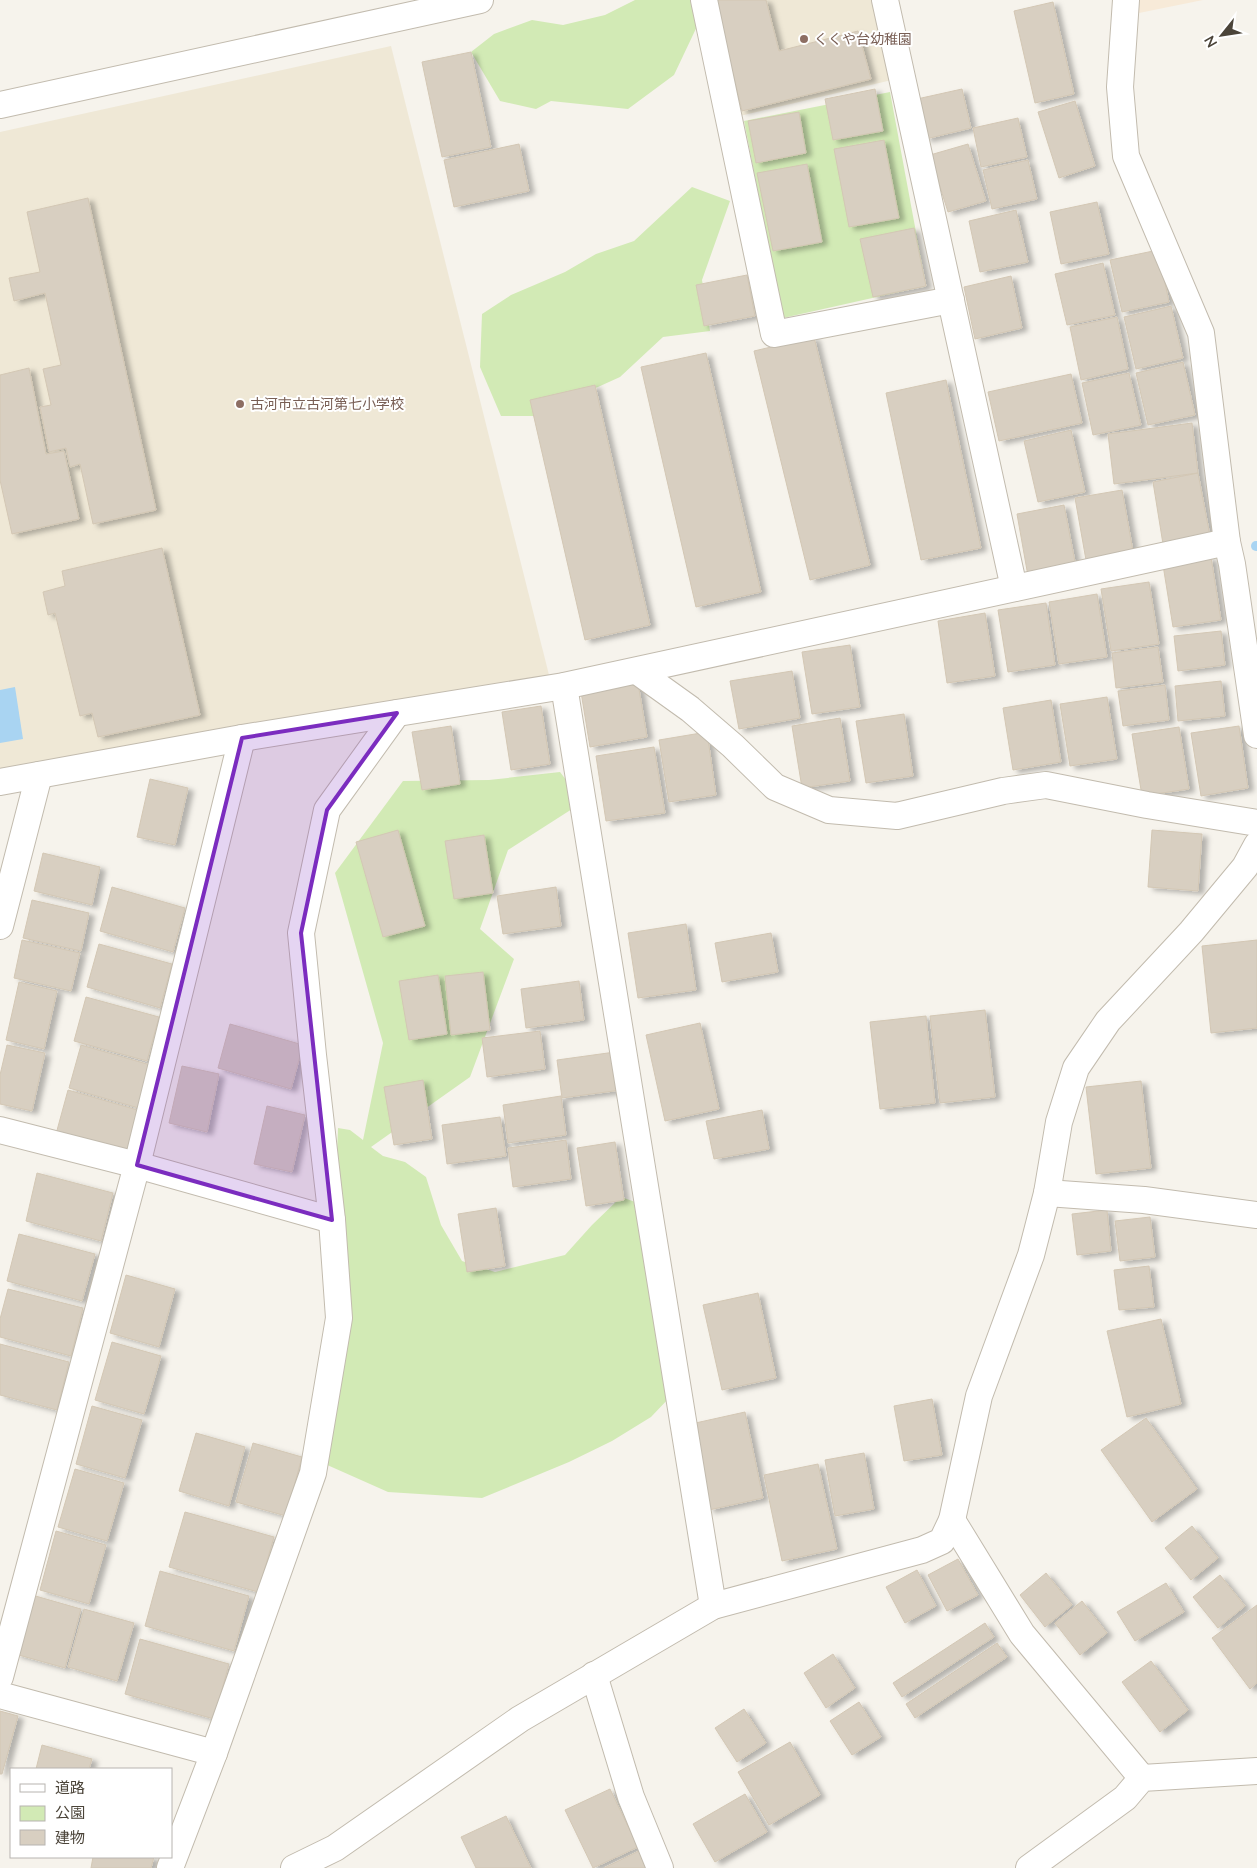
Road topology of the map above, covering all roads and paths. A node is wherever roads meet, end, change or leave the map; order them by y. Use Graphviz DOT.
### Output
graph roads {
  1 [pos="480,0"];
  2 [pos="704,0"];
  3 [pos="885,0"];
  4 [pos="1126,0"];
  5 [pos="396,9"];
  6 [pos="0,104"];
  7 [pos="951,300"];
  8 [pos="1227,542"];
  9 [pos="1014,588"];
  10 [pos="637,671"];
  11 [pos="564,686"];
  12 [pos="397,713"];
  13 [pos="1257,735"];
  14 [pos="242,738"];
  15 [pos="39,774"];
  16 [pos="0,782"];
  17 [pos="1257,823"];
  18 [pos="1257,845"];
  19 [pos="0,926"];
  20 [pos="0,1130"];
  21 [pos="137,1165"];
  22 [pos="1046,1193"];
  23 [pos="1257,1215"];
  24 [pos="332,1220"];
  25 [pos="952,1520"];
  26 [pos="713,1606"];
  27 [pos="594,1675"];
  28 [pos="0,1677"];
  29 [pos="0,1695"];
  30 [pos="214,1753"];
  31 [pos="1257,1771"];
  32 [pos="1142,1778"];
  33 [pos="170,1868"];
  34 [pos="294,1868"];
  35 [pos="660,1868"];
  36 [pos="1029,1868"];
  1 -- 5 [label="street"];
  2 -- 7 [label="street"];
  3 -- 7 [label="street"];
  4 -- 8 [label="street"];
  5 -- 6 [label="street"];
  7 -- 9 [label="street"];
  8 -- 9 [label="street"];
  8 -- 13 [label="street"];
  9 -- 10 [label="street"];
  10 -- 11 [label="street"];
  10 -- 17 [label="street"];
  11 -- 12 [label="street"];
  11 -- 26 [label="street"];
  12 -- 14 [label="street"];
  12 -- 24 [label="street"];
  14 -- 15 [label="street"];
  14 -- 21 [label="street"];
  15 -- 16 [label="street"];
  15 -- 19 [label="street"];
  18 -- 22 [label="street"];
  20 -- 21 [label="street"];
  21 -- 24 [label="street"];
  21 -- 28 [label="street"];
  22 -- 23 [label="street"];
  22 -- 25 [label="street"];
  24 -- 30 [label="street"];
  25 -- 26 [label="street"];
  25 -- 32 [label="street"];
  26 -- 27 [label="street"];
  27 -- 34 [label="street"];
  27 -- 35 [label="street"];
  29 -- 30 [label="street"];
  30 -- 33 [label="street"];
  31 -- 32 [label="street"];
  32 -- 36 [label="street"];
}
